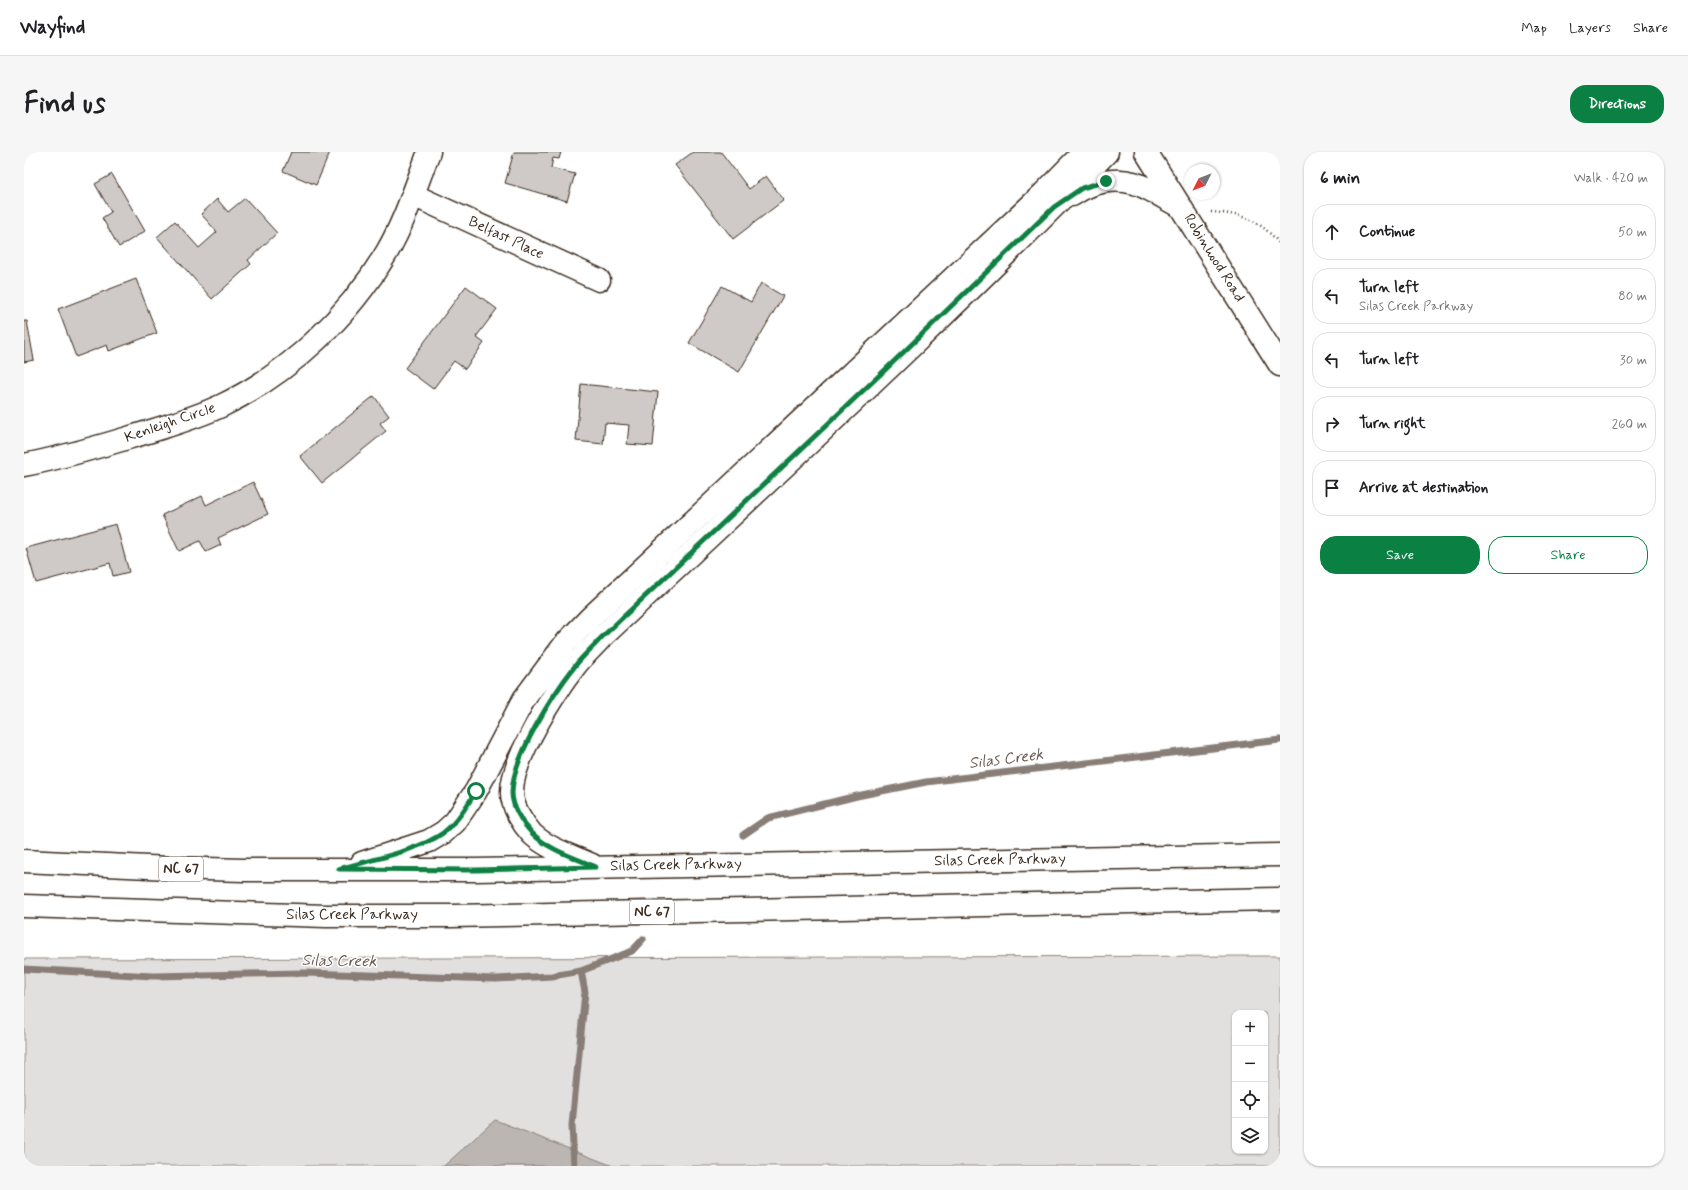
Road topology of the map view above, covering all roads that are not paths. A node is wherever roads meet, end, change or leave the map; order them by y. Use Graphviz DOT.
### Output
graph roads {
  1 [pos="429,152"];
  2 [pos="1084,152"];
  3 [pos="1107,152"];
  4 [pos="1146,152"];
  5 [pos="413,195"];
  6 [pos="1054,207"];
  7 [pos="1182,208"];
  8 [pos="599,280"];
  9 [pos="1280,365"];
  10 [pos="24,465"];
  11 [pos="1280,855"];
  12 [pos="24,861"];
  13 [pos="596,867"];
  14 [pos="339,869"];
  15 [pos="1280,899"];
  16 [pos="24,906"];
  1 -- 5 [label="main road, Kenleigh Circle"];
  2 -- 14 [label="main road"];
  3 -- 6 [label="main road"];
  4 -- 7 [label="main road, Robinhood Road"];
  5 -- 8 [label="main road, Belfast Place"];
  5 -- 10 [label="main road, Kenleigh Circle"];
  6 -- 7 [label="main road"];
  6 -- 13 [label="main road"];
  7 -- 9 [label="main road, Robinhood Road"];
  11 -- 13 [label="main road, Silas Creek Parkway / NC 67"];
  12 -- 14 [label="main road, Silas Creek Parkway / NC 67"];
  13 -- 14 [label="main road, Silas Creek Parkway / NC 67"];
  15 -- 16 [label="main road, Silas Creek Parkway / NC 67"];
}
